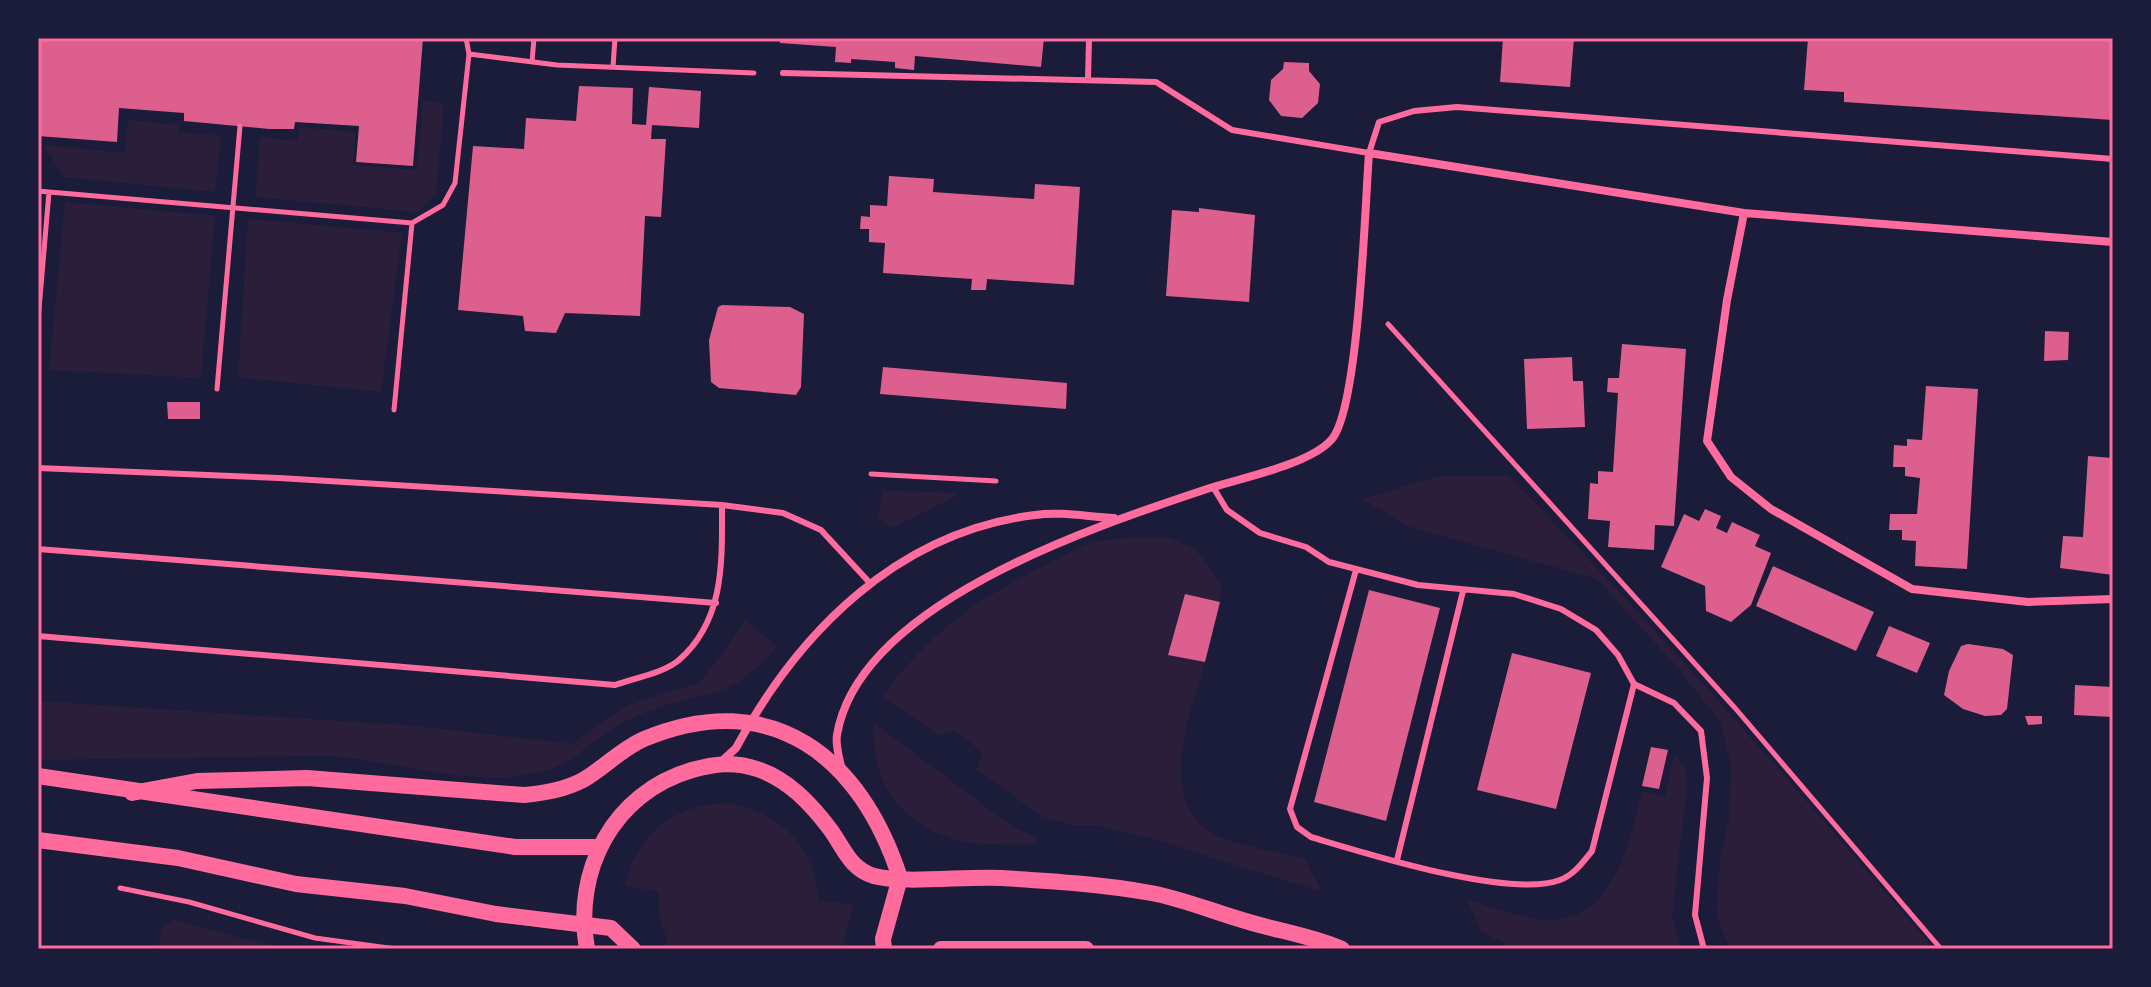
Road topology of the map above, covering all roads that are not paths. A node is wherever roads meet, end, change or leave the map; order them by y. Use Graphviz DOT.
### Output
graph roads {
  1 [pos="1089,38"];
  2 [pos="783,73"];
  3 [pos="1088,80"];
  4 [pos="1369,153"];
  5 [pos="2113,159"];
  6 [pos="1744,213"];
  7 [pos="2113,242"];
  8 [pos="38,458"];
  9 [pos="40,467"];
  10 [pos="1213,487"];
  11 [pos="722,505"];
  12 [pos="1119,518"];
  13 [pos="38,549"];
  14 [pos="1356,570"];
  15 [pos="869,582"];
  16 [pos="1463,591"];
  17 [pos="2113,599"];
  18 [pos="716,603"];
  19 [pos="38,636"];
  20 [pos="1634,684"];
  21 [pos="750,723"];
  22 [pos="720,763"];
  23 [pos="842,771"];
  24 [pos="38,776"];
  25 [pos="132,793"];
  26 [pos="38,840"];
  27 [pos="598,847"];
  28 [pos="1397,860"];
  29 [pos="900,878"];
  30 [pos="583,926"];
  31 [pos="587,949"];
  32 [pos="633,949"];
  33 [pos="884,949"];
  34 [pos="941,949"];
  35 [pos="1086,949"];
  36 [pos="1342,949"];
  37 [pos="1704,949"];
  1 -- 3 [label="lane"];
  2 -- 3 [label="lane"];
  3 -- 4 [label="lane"];
  4 -- 5 [label="lane"];
  4 -- 6 [label="street"];
  4 -- 10 [label="street"];
  6 -- 7 [label="street"];
  6 -- 17 [label="street"];
  8 -- 9 [label="lane"];
  9 -- 11 [label="lane"];
  10 -- 12 [label="street"];
  10 -- 14 [label="lane"];
  11 -- 15 [label="lane"];
  11 -- 18 [label="lane"];
  12 -- 15 [label="street"];
  12 -- 23 [label="street"];
  13 -- 18 [label="lane"];
  14 -- 16 [label="lane"];
  14 -- 28 [label="lane"];
  15 -- 21 [label="street"];
  16 -- 20 [label="lane"];
  16 -- 28 [label="lane"];
  18 -- 19 [label="lane"];
  20 -- 28 [label="lane"];
  20 -- 37 [label="lane"];
  21 -- 22 [label="street"];
  21 -- 23 [label="main road"];
  21 -- 25 [label="main road"];
  22 -- 27 [label="main road"];
  22 -- 29 [label="main road"];
  23 -- 29 [label="main road"];
  24 -- 25 [label="main road"];
  25 -- 27 [label="main road"];
  26 -- 30 [label="main road"];
  27 -- 30 [label="main road"];
  29 -- 33 [label="main road"];
  29 -- 36 [label="main road"];
  30 -- 31 [label="main road"];
  30 -- 32 [label="main road"];
  34 -- 35 [label="main road"];
}
